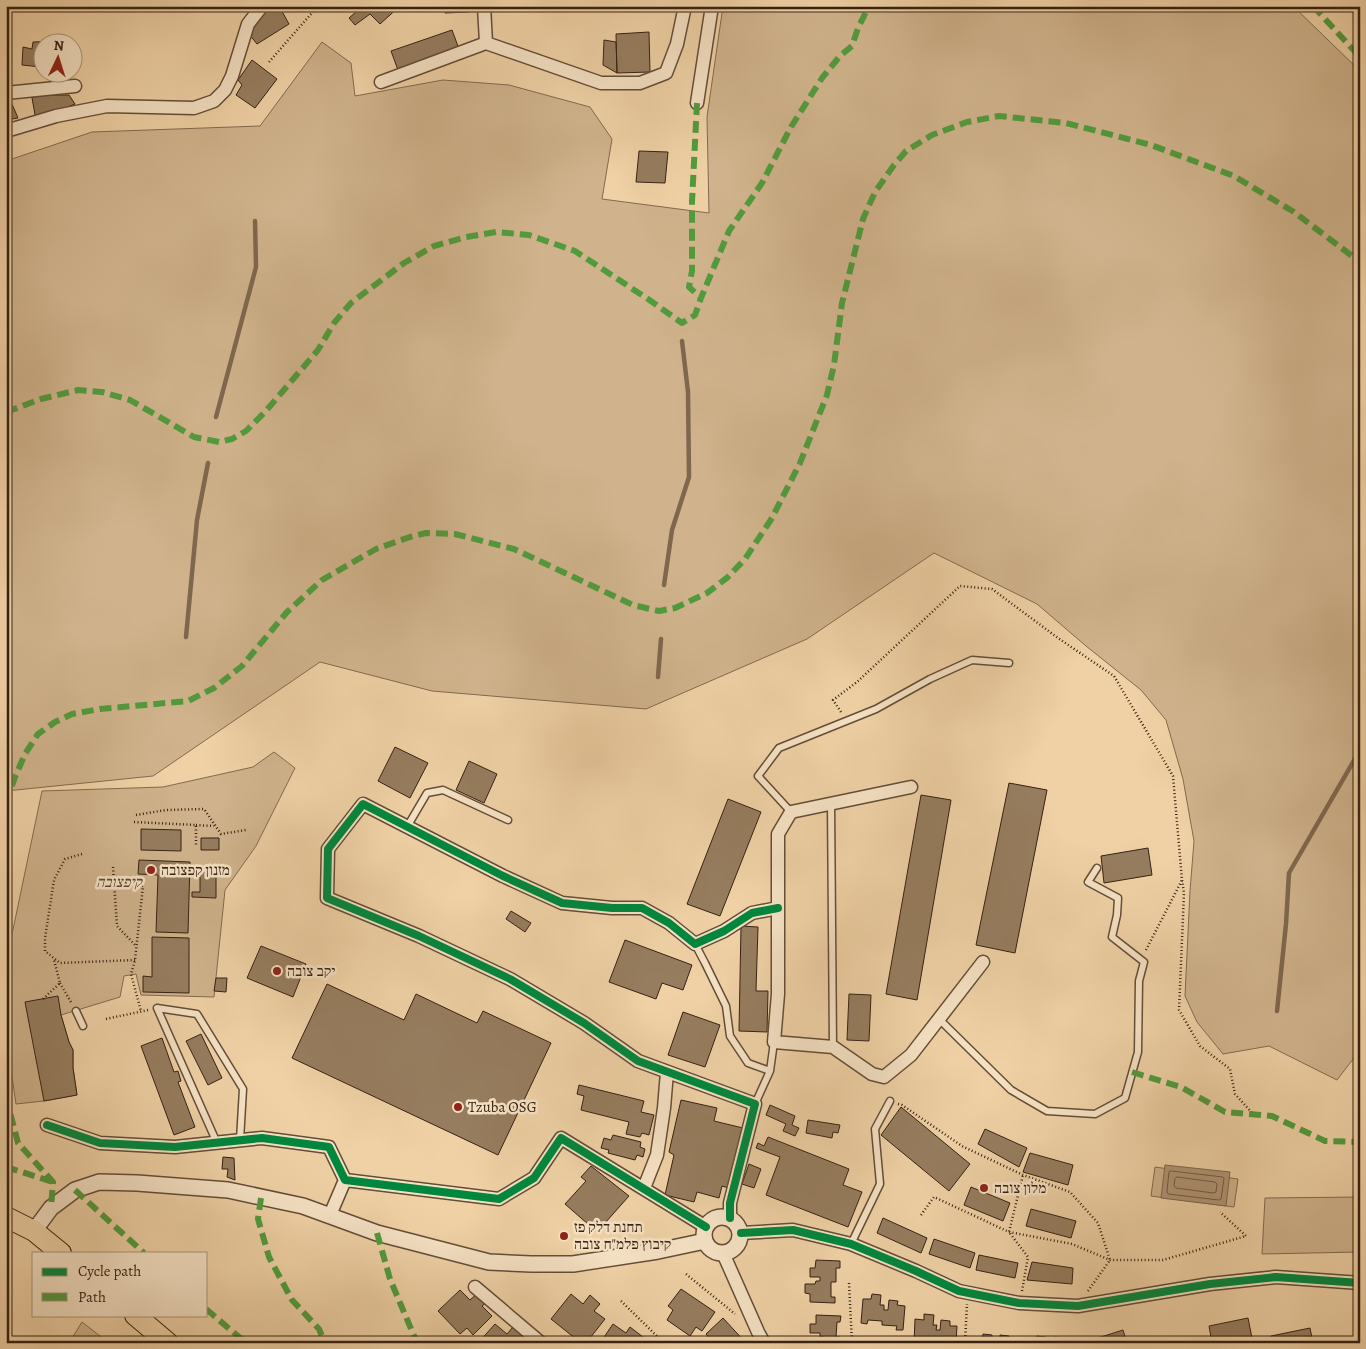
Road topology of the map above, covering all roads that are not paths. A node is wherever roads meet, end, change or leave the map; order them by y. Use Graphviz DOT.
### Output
graph roads {
  1 [pos="262,6"];
  2 [pos="484,6"];
  3 [pos="685,6"];
  4 [pos="712,6"];
  5 [pos="486,43"];
  6 [pos="381,82"];
  7 [pos="75,86"];
  8 [pos="6,93"];
  9 [pos="697,103"];
  10 [pos="6,131"];
  11 [pos="1009,663"];
  12 [pos="911,786"];
  13 [pos="831,803"];
  14 [pos="791,812"];
  15 [pos="508,820"];
  16 [pos="408,827"];
  17 [pos="1097,868"];
  18 [pos="778,908"];
  19 [pos="695,944"];
  20 [pos="983,962"];
  21 [pos="76,1011"];
  22 [pos="939,1019"];
  23 [pos="83,1026"];
  24 [pos="774,1042"];
  25 [pos="833,1047"];
  26 [pos="770,1071"];
  27 [pos="667,1072"];
  28 [pos="890,1101"];
  29 [pos="755,1104"];
  30 [pos="47,1126"];
  31 [pos="240,1140"];
  32 [pos="218,1143"];
  33 [pos="345,1180"];
  34 [pos="644,1188"];
  35 [pos="330,1215"];
  36 [pos="6,1217"];
  37 [pos="730,1218"];
  38 [pos="34,1231"];
  39 [pos="740,1233"];
  40 [pos="706,1234"];
  41 [pos="851,1244"];
  42 [pos="59,1252"];
  43 [pos="722,1253"];
  44 [pos="1360,1283"];
  45 [pos="474,1287"];
  46 [pos="136,1316"];
  47 [pos="168,1343"];
  48 [pos="541,1343"];
  49 [pos="764,1343"];
  1 -- 10 [label="street"];
  2 -- 5 [label="street"];
  3 -- 5 [label="street"];
  4 -- 9 [label="street"];
  5 -- 6 [label="street"];
  7 -- 8 [label="street"];
  11 -- 14 [label="lane"];
  12 -- 13 [label="street"];
  13 -- 14 [label="street"];
  13 -- 25 [label="lane"];
  14 -- 18 [label="street"];
  15 -- 16 [label="lane"];
  16 -- 19 [label="street"];
  16 -- 27 [label="street"];
  17 -- 22 [label="lane"];
  18 -- 19 [label="street"];
  18 -- 24 [label="street"];
  19 -- 26 [label="lane"];
  20 -- 22 [label="street"];
  21 -- 23 [label="lane"];
  22 -- 25 [label="street"];
  24 -- 25 [label="street"];
  24 -- 26 [label="lane"];
  26 -- 29 [label="lane"];
  27 -- 29 [label="street"];
  27 -- 34 [label="street"];
  28 -- 41 [label="lane"];
  29 -- 37 [label="street"];
  30 -- 32 [label="street"];
  31 -- 32 [label="street"];
  31 -- 32 [label="lane"];
  31 -- 33 [label="street"];
  33 -- 34 [label="street"];
  33 -- 35 [label="street"];
  34 -- 40 [label="street"];
  35 -- 38 [label="street"];
  35 -- 40 [label="street"];
  36 -- 38 [label="main road"];
  37 -- 39 [label="street"];
  37 -- 40 [label="street"];
  38 -- 42 [label="main road"];
  39 -- 41 [label="street"];
  39 -- 43 [label="street"];
  40 -- 43 [label="street"];
  41 -- 44 [label="street"];
  43 -- 49 [label="street"];
  45 -- 48 [label="street"];
  46 -- 47 [label="main road"];
}
